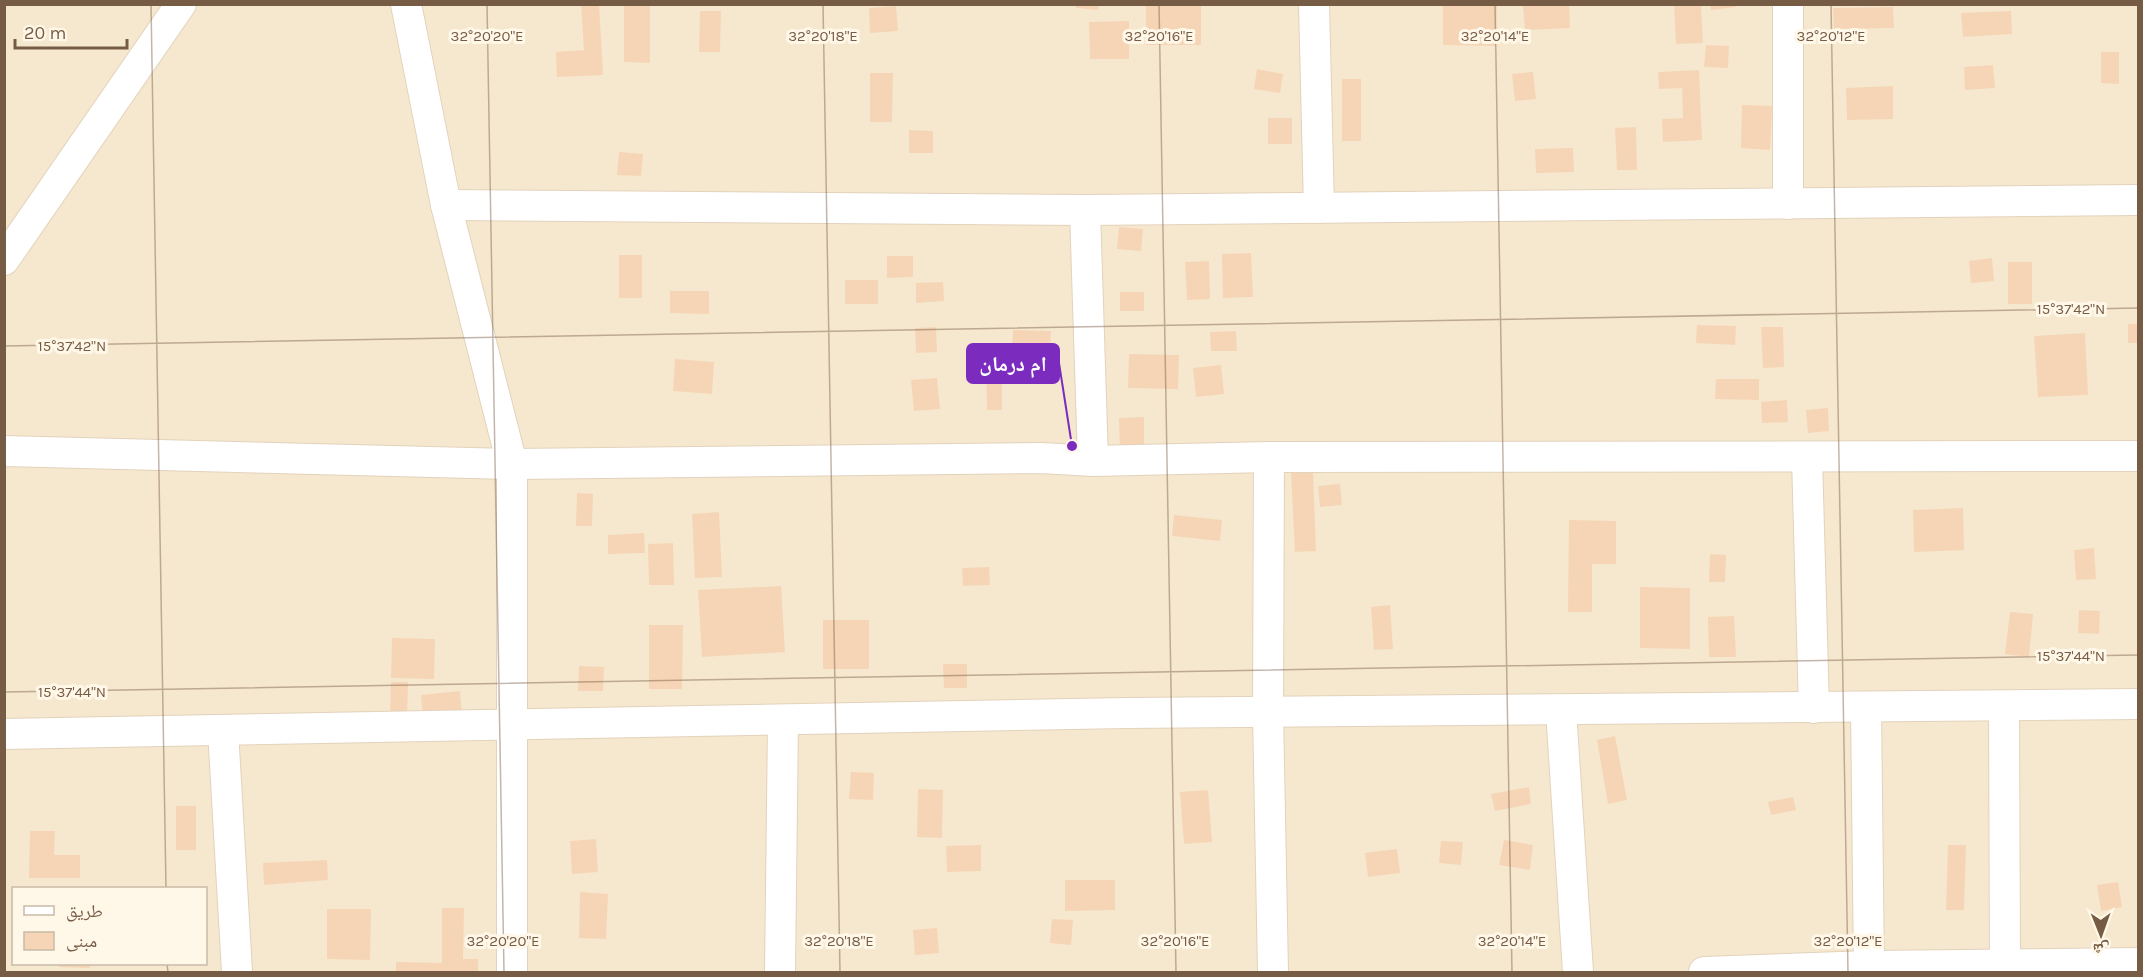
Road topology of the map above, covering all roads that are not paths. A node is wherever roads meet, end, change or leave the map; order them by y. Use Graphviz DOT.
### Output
graph roads {
  1 [pos="181,4"];
  2 [pos="406,4"];
  3 [pos="1314,4"];
  4 [pos="1788,4"];
  5 [pos="2139,200"];
  6 [pos="1788,204"];
  7 [pos="446,205"];
  8 [pos="1319,208"];
  9 [pos="1085,210"];
  10 [pos="4,260"];
  11 [pos="4,451"];
  12 [pos="2139,456"];
  13 [pos="1269,457"];
  14 [pos="1807,458"];
  15 [pos="1093,461"];
  16 [pos="512,464"];
  17 [pos="2139,704"];
  18 [pos="2004,706"];
  19 [pos="1866,707"];
  20 [pos="1814,708"];
  21 [pos="1561,710"];
  22 [pos="1268,712"];
  23 [pos="783,721"];
  24 [pos="513,725"];
  25 [pos="223,730"];
  26 [pos="4,734"];
  27 [pos="2139,963"];
  28 [pos="2006,965"];
  29 [pos="1869,969"];
  30 [pos="237,972"];
  31 [pos="512,972"];
  32 [pos="780,972"];
  33 [pos="1273,972"];
  34 [pos="1578,972"];
  35 [pos="1704,972"];
  1 -- 10 [label="street"];
  2 -- 7 [label="street"];
  3 -- 8 [label="street"];
  4 -- 6 [label="street"];
  5 -- 6 [label="street"];
  6 -- 8 [label="street"];
  7 -- 9 [label="street"];
  7 -- 16 [label="street"];
  8 -- 9 [label="street"];
  9 -- 15 [label="street"];
  11 -- 16 [label="street"];
  12 -- 14 [label="street"];
  13 -- 14 [label="street"];
  13 -- 15 [label="street"];
  13 -- 22 [label="street"];
  14 -- 20 [label="street"];
  15 -- 16 [label="street"];
  16 -- 24 [label="street"];
  17 -- 18 [label="street"];
  18 -- 19 [label="street"];
  18 -- 28 [label="street"];
  19 -- 20 [label="street"];
  19 -- 29 [label="street"];
  20 -- 21 [label="street"];
  21 -- 22 [label="street"];
  21 -- 34 [label="street"];
  22 -- 23 [label="street"];
  22 -- 33 [label="street"];
  23 -- 24 [label="street"];
  23 -- 32 [label="street"];
  24 -- 25 [label="street"];
  24 -- 31 [label="street"];
  25 -- 26 [label="street"];
  25 -- 30 [label="street"];
  27 -- 28 [label="street"];
  28 -- 29 [label="street"];
  29 -- 35 [label="street"];
}
